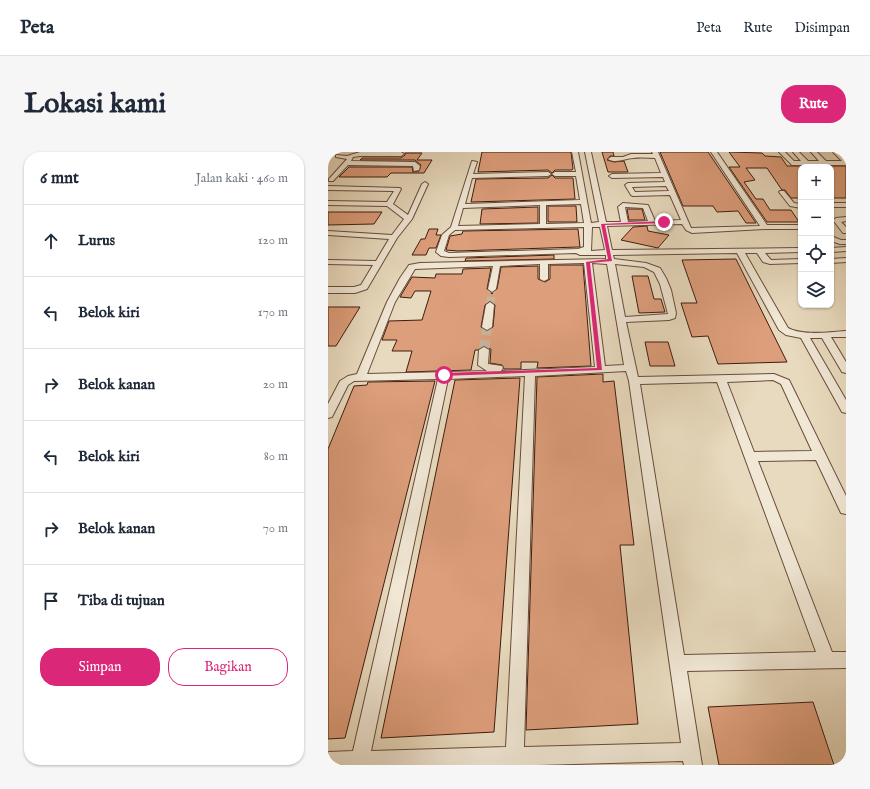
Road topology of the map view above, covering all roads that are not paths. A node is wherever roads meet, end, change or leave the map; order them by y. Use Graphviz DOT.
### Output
graph roads {
  1 [pos="575,152"];
  2 [pos="588,152"];
  3 [pos="714,152"];
  4 [pos="782,152"];
  5 [pos="796,152"];
  6 [pos="814,152"];
  7 [pos="836,152"];
  8 [pos="401,154"];
  9 [pos="656,154"];
  10 [pos="338,155"];
  11 [pos="349,157"];
  12 [pos="611,159"];
  13 [pos="474,162"];
  14 [pos="347,163"];
  15 [pos="824,163"];
  16 [pos="846,163"];
  17 [pos="806,164"];
  18 [pos="416,170"];
  19 [pos="548,174"];
  20 [pos="555,174"];
  21 [pos="579,174"];
  22 [pos="665,175"];
  23 [pos="469,176"];
  24 [pos="612,176"];
  25 [pos="626,176"];
  26 [pos="329,180"];
  27 [pos="338,180"];
  28 [pos="425,184"];
  29 [pos="669,184"];
  30 [pos="628,185"];
  31 [pos="328,188"];
  32 [pos="782,192"];
  33 [pos="673,193"];
  34 [pos="789,200"];
  35 [pos="798,200"];
  36 [pos="834,201"];
  37 [pos="585,202"];
  38 [pos="328,203"];
  39 [pos="389,204"];
  40 [pos="544,204"];
  41 [pos="844,205"];
  42 [pos="460,206"];
  43 [pos="798,206"];
  44 [pos="409,218"];
  45 [pos="846,219"];
  46 [pos="685,222"];
  47 [pos="652,223"];
  48 [pos="603,224"];
  49 [pos="625,224"];
  50 [pos="588,225"];
  51 [pos="543,226"];
  52 [pos="764,227"];
  53 [pos="798,227"];
  54 [pos="454,228"];
  55 [pos="846,231"];
  56 [pos="328,233"];
  57 [pos="394,237"];
  58 [pos="834,239"];
  59 [pos="846,242"];
  60 [pos="846,249"];
  61 [pos="798,250"];
  62 [pos="834,250"];
  63 [pos="740,251"];
  64 [pos="760,251"];
  65 [pos="464,257"];
  66 [pos="610,257"];
  67 [pos="846,260"];
  68 [pos="798,261"];
  69 [pos="834,261"];
  70 [pos="328,262"];
  71 [pos="588,262"];
  72 [pos="379,263"];
  73 [pos="544,263"];
  74 [pos="497,264"];
  75 [pos="544,279"];
  76 [pos="492,289"];
  77 [pos="328,290"];
  78 [pos="490,305"];
  79 [pos="621,320"];
  80 [pos="487,327"];
  81 [pos="824,334"];
  82 [pos="846,334"];
  83 [pos="804,335"];
  84 [pos="484,350"];
  85 [pos="600,367"];
  86 [pos="630,368"];
  87 [pos="846,370"];
  88 [pos="530,373"];
  89 [pos="444,375"];
  90 [pos="361,377"];
  91 [pos="721,378"];
  92 [pos="634,381"];
  93 [pos="846,409"];
  94 [pos="328,414"];
  95 [pos="820,455"];
  96 [pos="751,457"];
  97 [pos="846,509"];
  98 [pos="846,660"];
  99 [pos="827,661"];
  100 [pos="678,662"];
  101 [pos="515,756"];
  102 [pos="692,758"];
  103 [pos="360,760"];
  104 [pos="328,761"];
  1 -- 21 [label="lane"];
  2 -- 48 [label="lane"];
  3 -- 52 [label="lane"];
  4 -- 17 [label="lane"];
  5 -- 17 [label="lane"];
  6 -- 15 [label="lane"];
  7 -- 16 [label="lane"];
  8 -- 11 [label="lane"];
  9 -- 12 [label="lane"];
  9 -- 22 [label="lane"];
  10 -- 11 [label="lane"];
  11 -- 14 [label="lane"];
  13 -- 23 [label="lane"];
  14 -- 18 [label="lane"];
  14 -- 26 [label="lane"];
  15 -- 16 [label="lane"];
  15 -- 17 [label="lane"];
  19 -- 23 [label="lane"];
  20 -- 21 [label="lane"];
  21 -- 37 [label="lane"];
  22 -- 25 [label="lane"];
  22 -- 29 [label="lane"];
  23 -- 42 [label="lane"];
  24 -- 25 [label="lane"];
  25 -- 30 [label="lane"];
  26 -- 27 [label="lane"];
  28 -- 44 [label="lane"];
  29 -- 30 [label="lane"];
  29 -- 33 [label="lane"];
  30 -- 33 [label="lane"];
  31 -- 39 [label="lane"];
  32 -- 34 [label="lane"];
  33 -- 46 [label="lane"];
  34 -- 35 [label="lane"];
  34 -- 43 [label="lane"];
  36 -- 41 [label="lane"];
  37 -- 40 [label="lane"];
  37 -- 50 [label="lane"];
  38 -- 39 [label="lane"];
  39 -- 44 [label="lane"];
  40 -- 42 [label="lane"];
  40 -- 51 [label="lane"];
  42 -- 54 [label="lane"];
  44 -- 57 [label="lane"];
  45 -- 55 [label="lane"];
  46 -- 47 [label="lane"];
  46 -- 52 [label="lane"];
  47 -- 49 [label="lane"];
  47 -- 49 [label="lane"];
  48 -- 49 [label="lane"];
  48 -- 50 [label="lane"];
  48 -- 66 [label="lane"];
  50 -- 51 [label="lane"];
  50 -- 54 [label="lane"];
  51 -- 54 [label="lane"];
  52 -- 53 [label="lane"];
  56 -- 57 [label="lane"];
  57 -- 72 [label="lane"];
  58 -- 59 [label="lane"];
  60 -- 62 [label="lane"];
  61 -- 64 [label="lane"];
  63 -- 64 [label="lane"];
  63 -- 66 [label="lane"];
  63 -- 83 [label="lane"];
  64 -- 68 [label="lane"];
  65 -- 66 [label="lane"];
  66 -- 71 [label="lane"];
  66 -- 79 [label="lane"];
  66 -- 79 [label="lane"];
  67 -- 69 [label="lane"];
  70 -- 72 [label="lane"];
  71 -- 73 [label="lane"];
  71 -- 85 [label="lane"];
  72 -- 77 [label="lane"];
  73 -- 74 [label="lane"];
  73 -- 75 [label="lane"];
  74 -- 76 [label="lane"];
  74 -- 90 [label="lane"];
  78 -- 80 [label="lane"];
  79 -- 86 [label="lane"];
  81 -- 82 [label="lane"];
  81 -- 83 [label="lane"];
  81 -- 87 [label="lane"];
  83 -- 93 [label="lane"];
  84 -- 85 [label="lane"];
  85 -- 86 [label="lane"];
  85 -- 88 [label="lane"];
  86 -- 92 [label="lane"];
  88 -- 89 [label="lane"];
  88 -- 101 [label="lane"];
  89 -- 90 [label="lane"];
  89 -- 103 [label="lane"];
  90 -- 94 [label="lane"];
  91 -- 92 [label="lane"];
  91 -- 95 [label="lane"];
  91 -- 96 [label="lane"];
  92 -- 100 [label="lane"];
  95 -- 96 [label="lane"];
  95 -- 97 [label="lane"];
  96 -- 99 [label="lane"];
  98 -- 99 [label="lane"];
  99 -- 100 [label="lane"];
  100 -- 102 [label="lane"];
  101 -- 102 [label="lane"];
  101 -- 103 [label="lane"];
  103 -- 104 [label="lane"];
}
